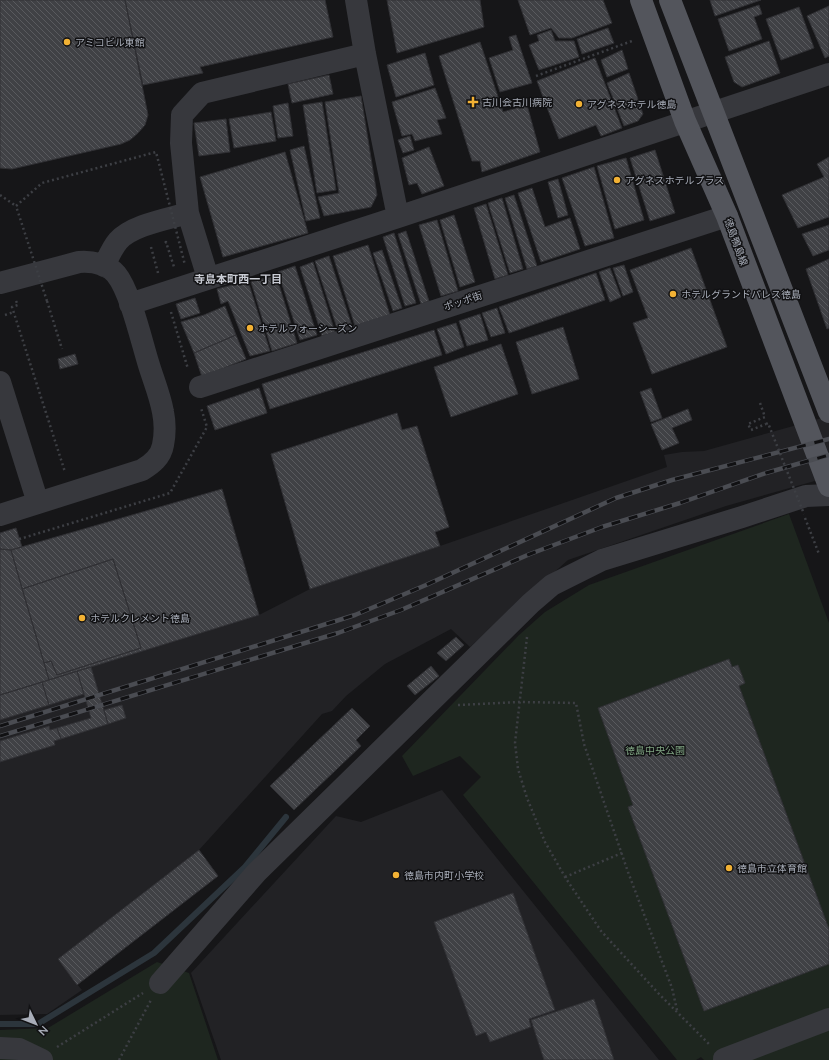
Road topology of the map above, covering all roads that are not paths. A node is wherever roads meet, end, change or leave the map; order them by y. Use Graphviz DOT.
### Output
graph roads {
  1 [pos="356,0"];
  2 [pos="641,0"];
  3 [pos="670,0"];
  4 [pos="365,54"];
  5 [pos="829,74"];
  6 [pos="714,112"];
  7 [pos="686,121"];
  8 [pos="188,214"];
  9 [pos="727,216"];
  10 [pos="398,217"];
  11 [pos="104,266"];
  12 [pos="208,278"];
  13 [pos="0,283"];
  14 [pos="130,304"];
  15 [pos="0,382"];
  16 [pos="200,387"];
  17 [pos="827,402"];
  18 [pos="829,486"];
  19 [pos="829,495"];
  20 [pos="38,503"];
  21 [pos="0,515"];
  22 [pos="160,983"];
  23 [pos="829,1019"];
  24 [pos="0,1048"];
  25 [pos="41,1059"];
  26 [pos="724,1060"];
  1 -- 4 [label="street"];
  2 -- 7 [label="main road, 徳島鴨島線"];
  3 -- 6 [label="main road"];
  4 -- 8 [label="street"];
  4 -- 10 [label="street"];
  5 -- 6 [label="street"];
  6 -- 7 [label="street"];
  6 -- 17 [label="main road"];
  7 -- 9 [label="main road, 徳島鴨島線"];
  7 -- 10 [label="street"];
  8 -- 11 [label="street"];
  8 -- 12 [label="street"];
  9 -- 16 [label="street, ポッポ街"];
  9 -- 18 [label="main road, 徳島鴨島線"];
  10 -- 12 [label="street"];
  11 -- 13 [label="street"];
  11 -- 14 [label="street"];
  12 -- 14 [label="street"];
  14 -- 20 [label="street"];
  15 -- 20 [label="street"];
  19 -- 22 [label="street"];
  20 -- 21 [label="street"];
  23 -- 26 [label="street"];
  24 -- 25 [label="street"];
}
